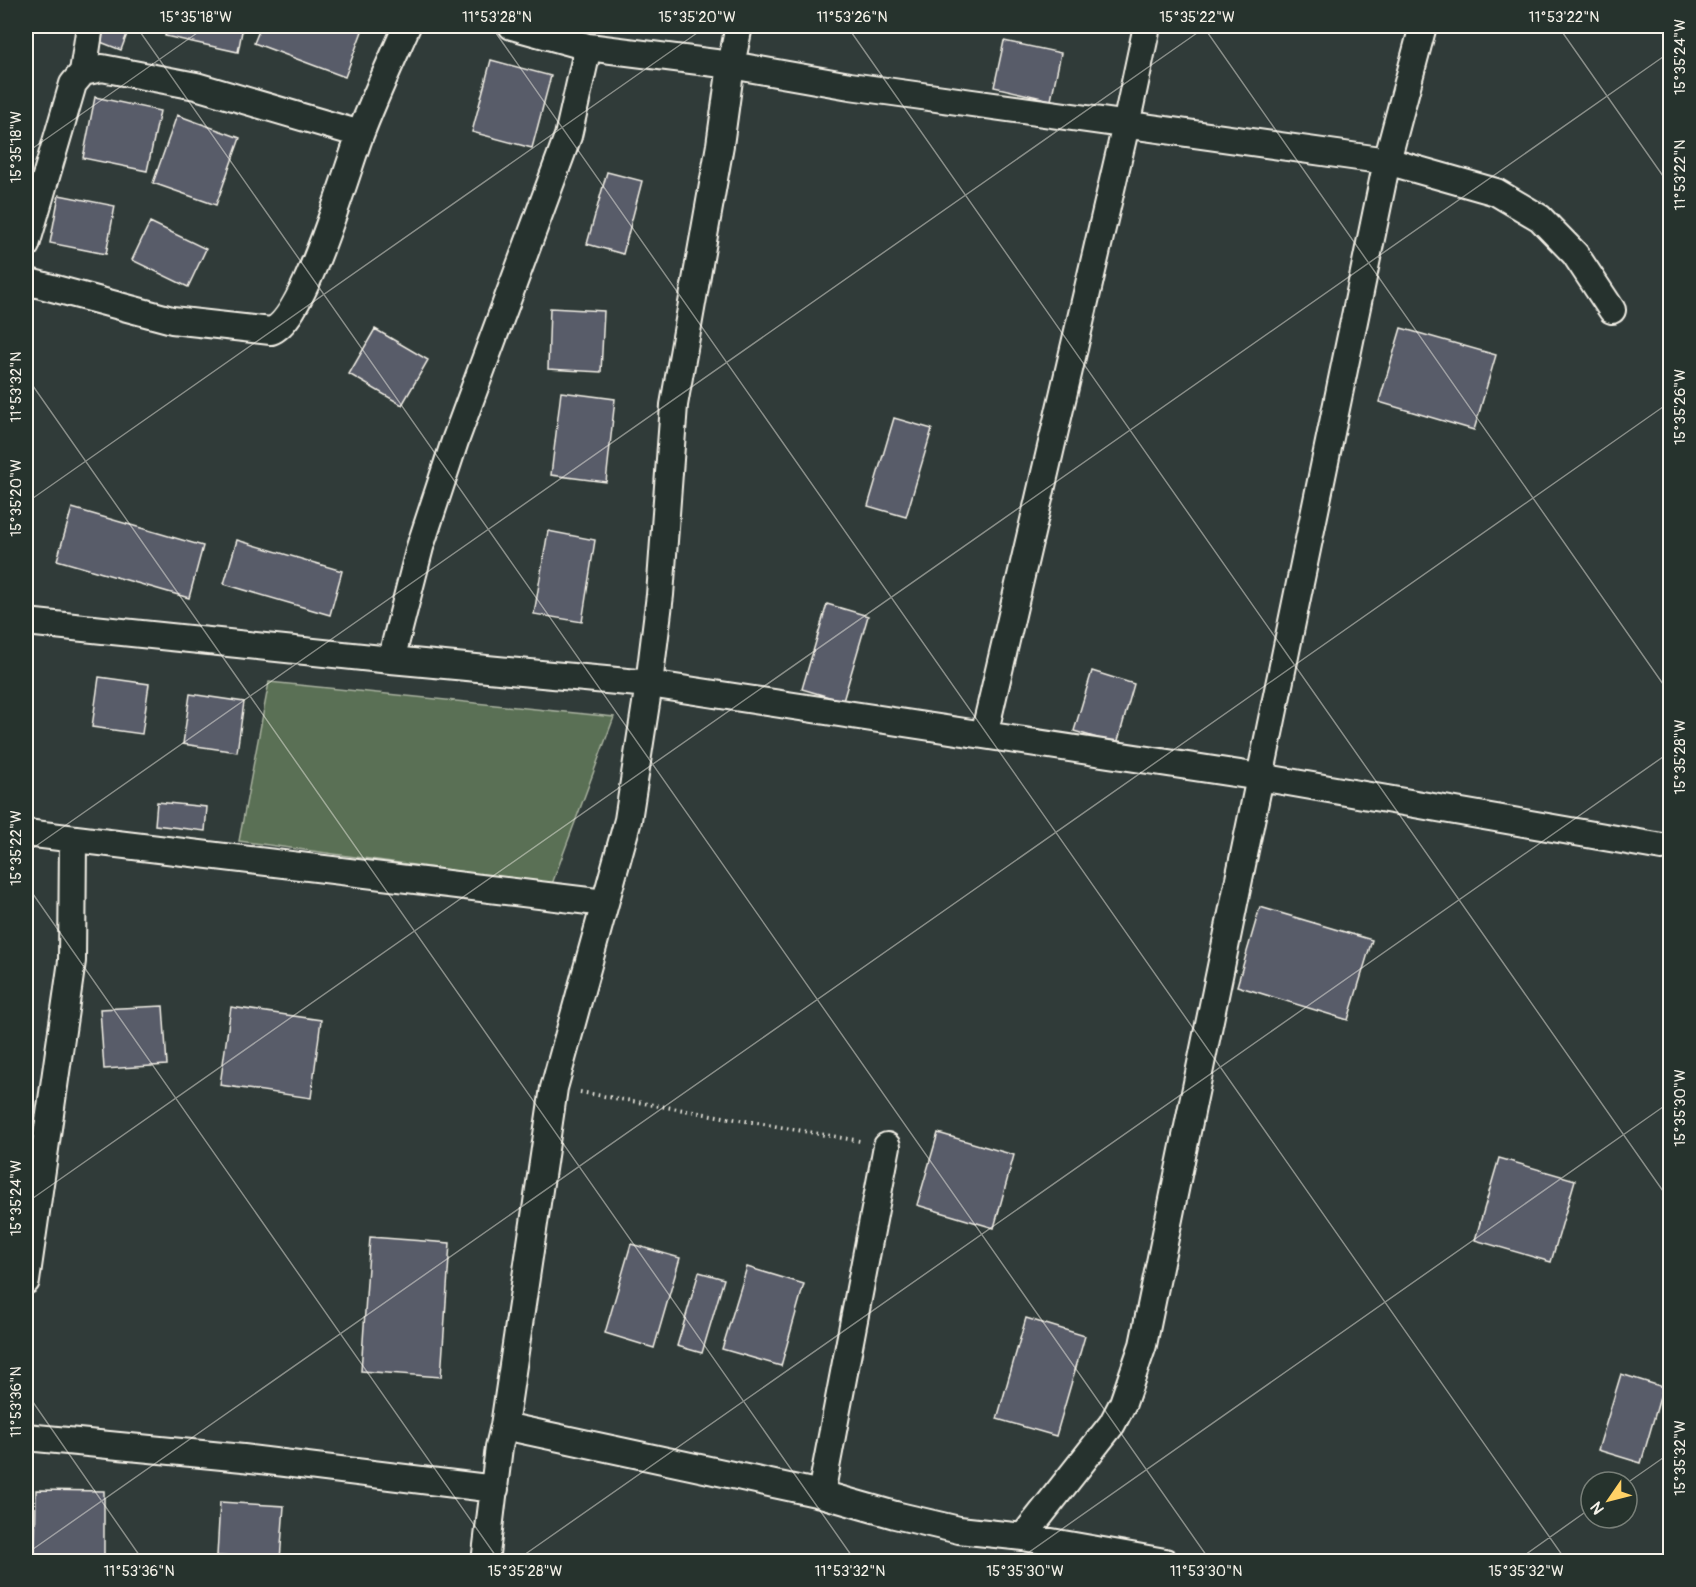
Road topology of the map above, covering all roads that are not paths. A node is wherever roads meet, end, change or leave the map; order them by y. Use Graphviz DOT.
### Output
graph roads {
  1 [pos="90,26"];
  2 [pos="407,26"];
  3 [pos="512,26"];
  4 [pos="739,26"];
  5 [pos="1147,26"];
  6 [pos="1423,26"];
  7 [pos="588,46"];
  8 [pos="731,65"];
  9 [pos="83,72"];
  10 [pos="1126,125"];
  11 [pos="360,134"];
  12 [pos="1387,161"];
  13 [pos="26,245"];
  14 [pos="26,281"];
  15 [pos="1612,310"];
  16 [pos="26,622"];
  17 [pos="391,660"];
  18 [pos="649,684"];
  19 [pos="984,735"];
  20 [pos="1260,777"];
  21 [pos="26,833"];
  22 [pos="73,839"];
  23 [pos="1662,847"];
  24 [pos="605,903"];
  25 [pos="887,1146"];
  26 [pos="26,1281"];
  27 [pos="504,1426"];
  28 [pos="26,1437"];
  29 [pos="495,1489"];
  30 [pos="821,1494"];
  31 [pos="1023,1537"];
  32 [pos="485,1562"];
  33 [pos="1165,1562"];
  1 -- 9 [label="street"];
  2 -- 11 [label="street"];
  3 -- 7 [label="street"];
  4 -- 8 [label="street"];
  5 -- 10 [label="street"];
  6 -- 12 [label="street"];
  7 -- 8 [label="street"];
  7 -- 17 [label="street"];
  8 -- 10 [label="street"];
  8 -- 18 [label="street"];
  9 -- 11 [label="street"];
  9 -- 13 [label="street"];
  10 -- 12 [label="street"];
  10 -- 19 [label="street"];
  11 -- 14 [label="street"];
  12 -- 15 [label="street"];
  12 -- 20 [label="street"];
  16 -- 17 [label="street"];
  17 -- 18 [label="street"];
  18 -- 19 [label="street"];
  18 -- 24 [label="street"];
  19 -- 20 [label="street"];
  20 -- 23 [label="street"];
  20 -- 31 [label="street"];
  21 -- 22 [label="street"];
  22 -- 24 [label="street"];
  22 -- 26 [label="street"];
  24 -- 27 [label="street"];
  25 -- 30 [label="street"];
  27 -- 29 [label="street"];
  27 -- 30 [label="street"];
  28 -- 29 [label="street"];
  29 -- 32 [label="street"];
  30 -- 31 [label="street"];
  31 -- 33 [label="street"];
}
